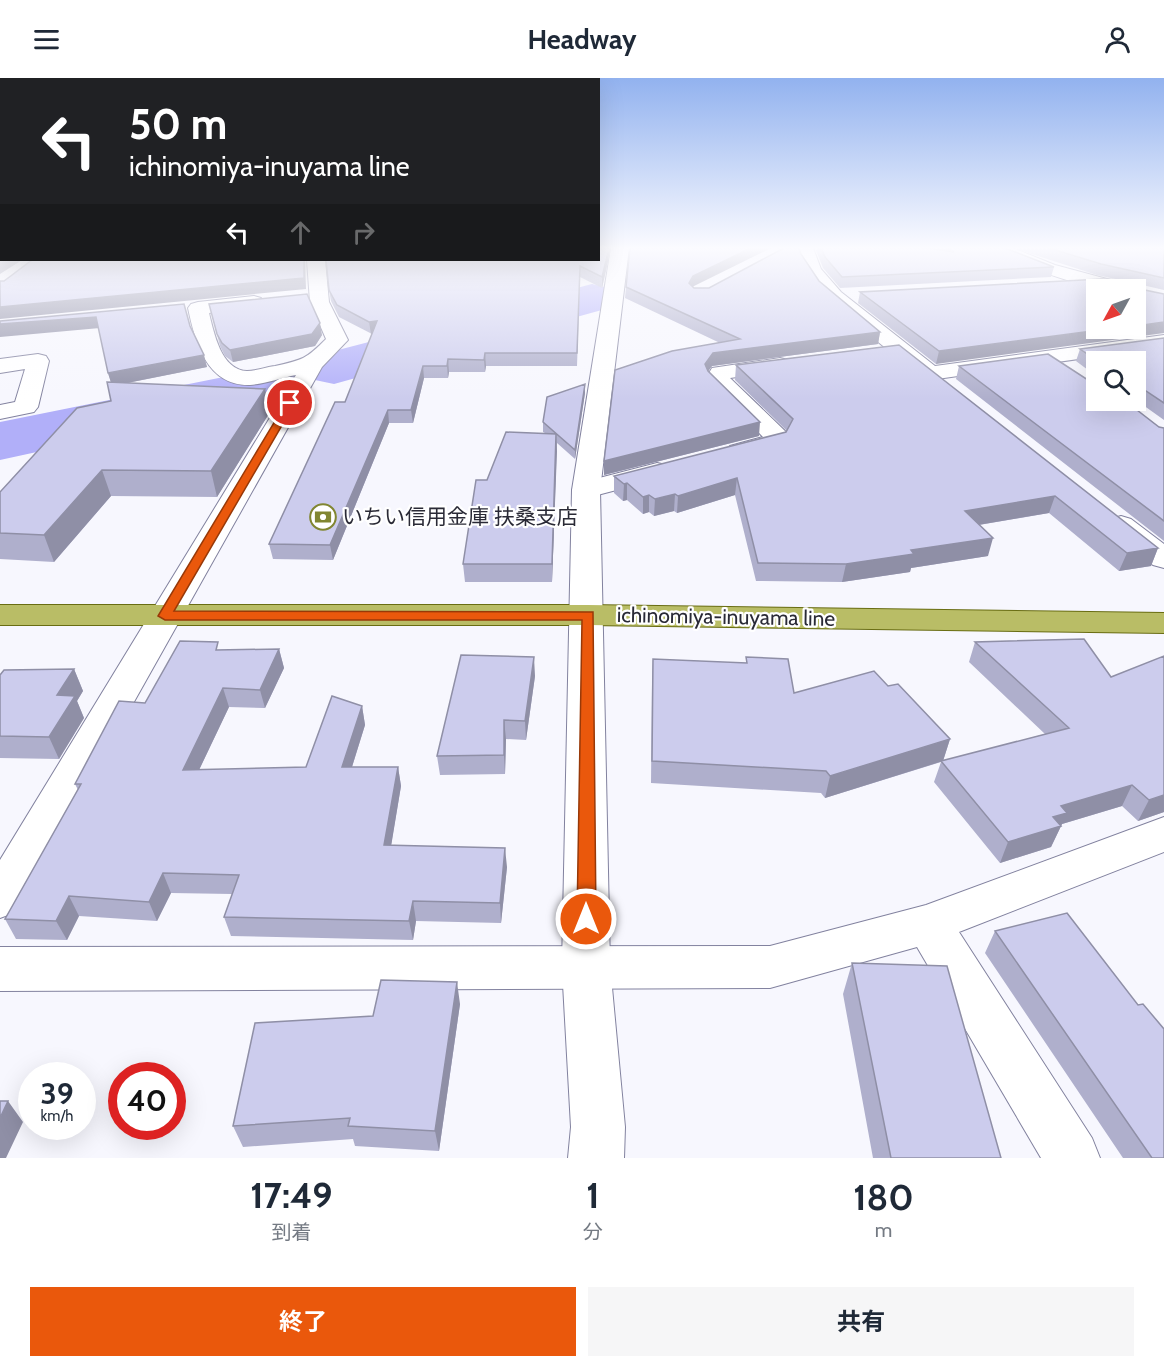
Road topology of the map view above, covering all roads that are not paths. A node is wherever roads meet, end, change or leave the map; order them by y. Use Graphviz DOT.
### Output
graph roads {
  1 [pos="292,298"];
  2 [pos="297,298"];
  3 [pos="613,298"];
  4 [pos="849,298"];
  5 [pos="1164,341"];
  6 [pos="899,350"];
  7 [pos="865,354"];
  8 [pos="1052,358"];
  9 [pos="807,362"];
  10 [pos="313,364"];
  11 [pos="0,366"];
  12 [pos="930,373"];
  13 [pos="1078,376"];
  14 [pos="956,393"];
  15 [pos="0,412"];
  16 [pos="718,456"];
  17 [pos="674,467"];
  18 [pos="586,489"];
  19 [pos="1099,507"];
  20 [pos="1164,559"];
  21 [pos="0,615"];
  22 [pos="588,615"];
  23 [pos="165,616"];
  24 [pos="1164,623"];
  25 [pos="1164,835"];
  26 [pos="0,898"];
  27 [pos="928,924"];
  28 [pos="586,966"];
  29 [pos="0,969"];
  30 [pos="596,1158"];
  31 [pos="1072,1158"];
  1 -- 10 [label="street"];
  2 -- 10 [label="street"];
  3 -- 18 [label="street"];
  4 -- 6 [label="street"];
  5 -- 8 [label="street"];
  6 -- 7 [label="street"];
  6 -- 12 [label="street"];
  8 -- 12 [label="street"];
  8 -- 13 [label="street"];
  9 -- 16 [label="street"];
  10 -- 23 [label="street"];
  11 -- 15 [label="street"];
  12 -- 14 [label="street"];
  17 -- 18 [label="street"];
  18 -- 22 [label="street"];
  19 -- 20 [label="street"];
  21 -- 23 [label="main road, ichinomiya-inuyama line"];
  22 -- 23 [label="main road, ichinomiya-inuyama line"];
  22 -- 24 [label="main road, ichinomiya-inuyama line"];
  22 -- 28 [label="street"];
  23 -- 26 [label="street"];
  25 -- 27 [label="street"];
  27 -- 28 [label="street"];
  27 -- 31 [label="street"];
  28 -- 29 [label="street"];
  28 -- 30 [label="street"];
}
